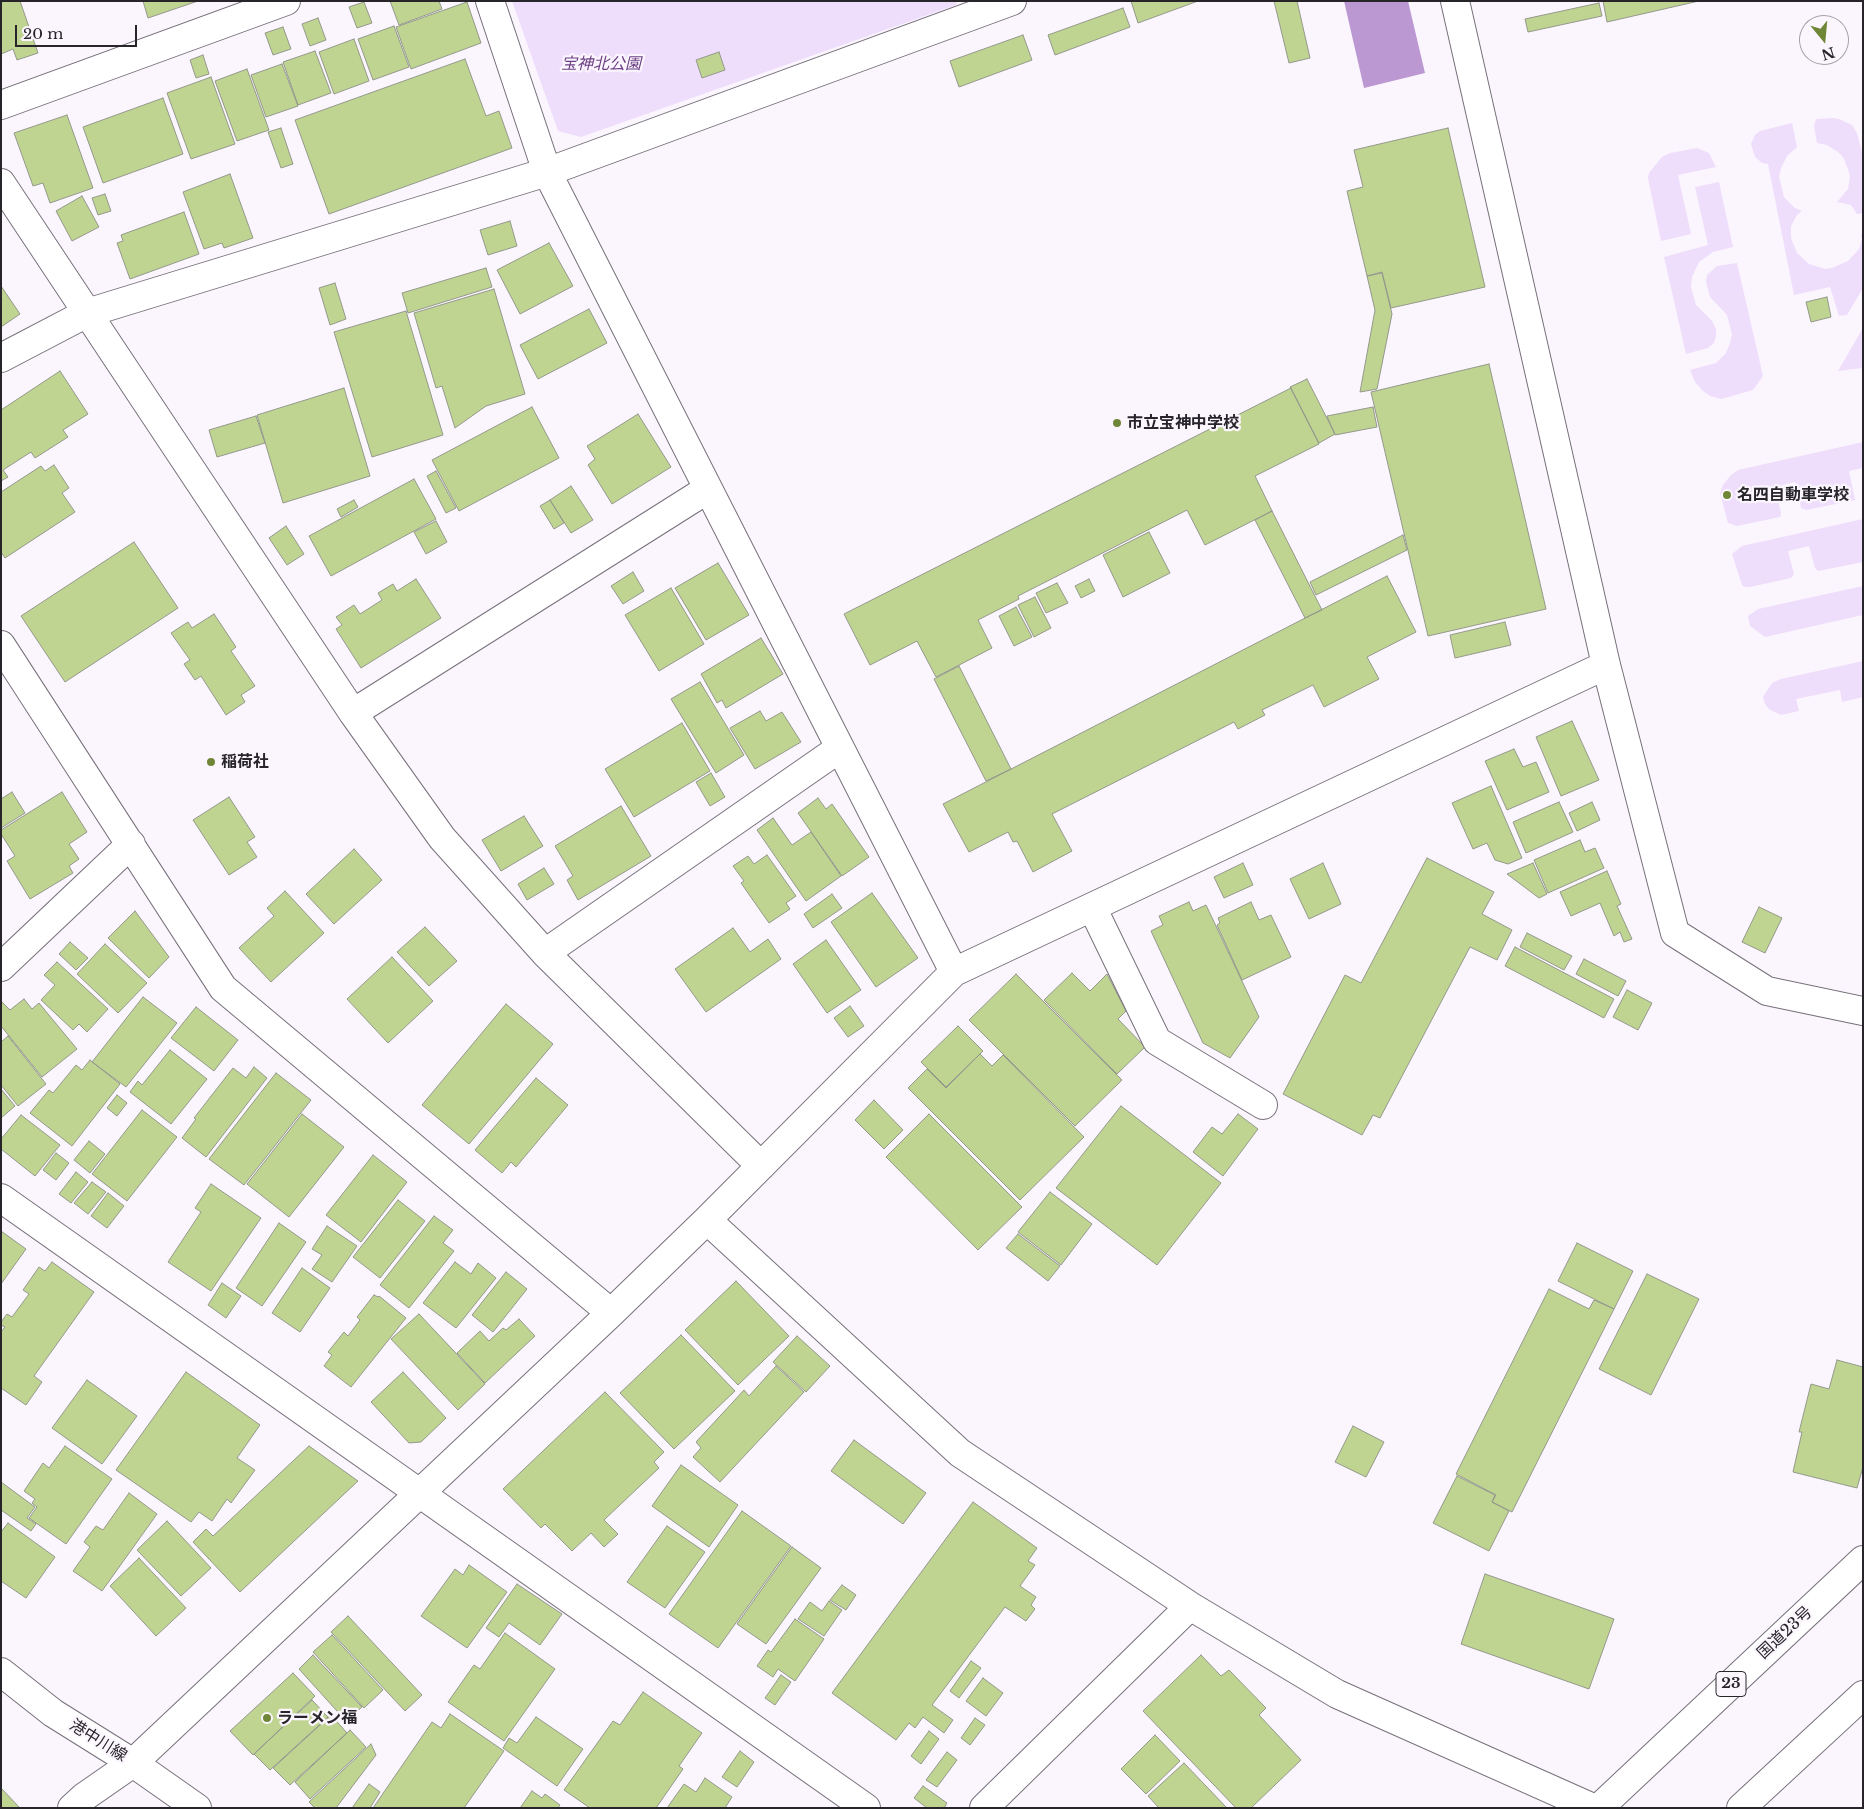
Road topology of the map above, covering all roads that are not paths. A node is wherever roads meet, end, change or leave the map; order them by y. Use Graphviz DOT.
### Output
graph roads {
  1 [pos="286,1"];
  2 [pos="490,1"];
  3 [pos="1455,1"];
  4 [pos="995,4"];
  5 [pos="1,105"];
  6 [pos="548,172"];
  7 [pos="1,183"];
  8 [pos="86,313"];
  9 [pos="1,358"];
  10 [pos="708,489"];
  11 [pos="1,645"];
  12 [pos="1606,665"];
  13 [pos="352,713"];
  14 [pos="840,748"];
  15 [pos="131,844"];
  16 [pos="1092,907"];
  17 [pos="545,953"];
  18 [pos="1,968"];
  19 [pos="954,972"];
  20 [pos="1863,1011"];
  21 [pos="1263,1106"];
  22 [pos="761,1166"];
  23 [pos="1,1198"];
  24 [pos="707,1220"];
  25 [pos="611,1312"];
  26 [pos="418,1493"];
  27 [pos="1863,1560"];
  28 [pos="1190,1606"];
  29 [pos="1,1672"];
  30 [pos="1863,1695"];
  31 [pos="133,1763"];
  32 [pos="72,1808"];
  33 [pos="197,1808"];
  34 [pos="866,1808"];
  35 [pos="984,1808"];
  36 [pos="1593,1808"];
  37 [pos="1598,1808"];
  38 [pos="1741,1808"];
  1 -- 5 [label="main road"];
  2 -- 6 [label="main road"];
  3 -- 12 [label="main road"];
  4 -- 6 [label="main road"];
  6 -- 8 [label="main road"];
  6 -- 10 [label="main road"];
  7 -- 8 [label="main road"];
  8 -- 9 [label="main road"];
  8 -- 13 [label="main road"];
  10 -- 13 [label="main road"];
  10 -- 14 [label="main road"];
  11 -- 15 [label="main road"];
  12 -- 16 [label="main road"];
  12 -- 20 [label="main road"];
  13 -- 17 [label="main road"];
  14 -- 17 [label="main road"];
  14 -- 19 [label="main road"];
  15 -- 18 [label="main road"];
  15 -- 25 [label="main road"];
  16 -- 19 [label="main road"];
  16 -- 21 [label="main road"];
  17 -- 22 [label="main road"];
  19 -- 22 [label="main road"];
  22 -- 24 [label="main road"];
  23 -- 26 [label="main road"];
  24 -- 25 [label="main road"];
  24 -- 28 [label="main road"];
  25 -- 26 [label="main road"];
  26 -- 31 [label="main road"];
  26 -- 34 [label="main road"];
  27 -- 37 [label="main road, 国道23号 / 23"];
  28 -- 35 [label="main road"];
  28 -- 36 [label="main road"];
  29 -- 31 [label="main road, 港中川線"];
  30 -- 38 [label="main road"];
  31 -- 32 [label="main road"];
  31 -- 33 [label="main road, 港中川線"];
}
